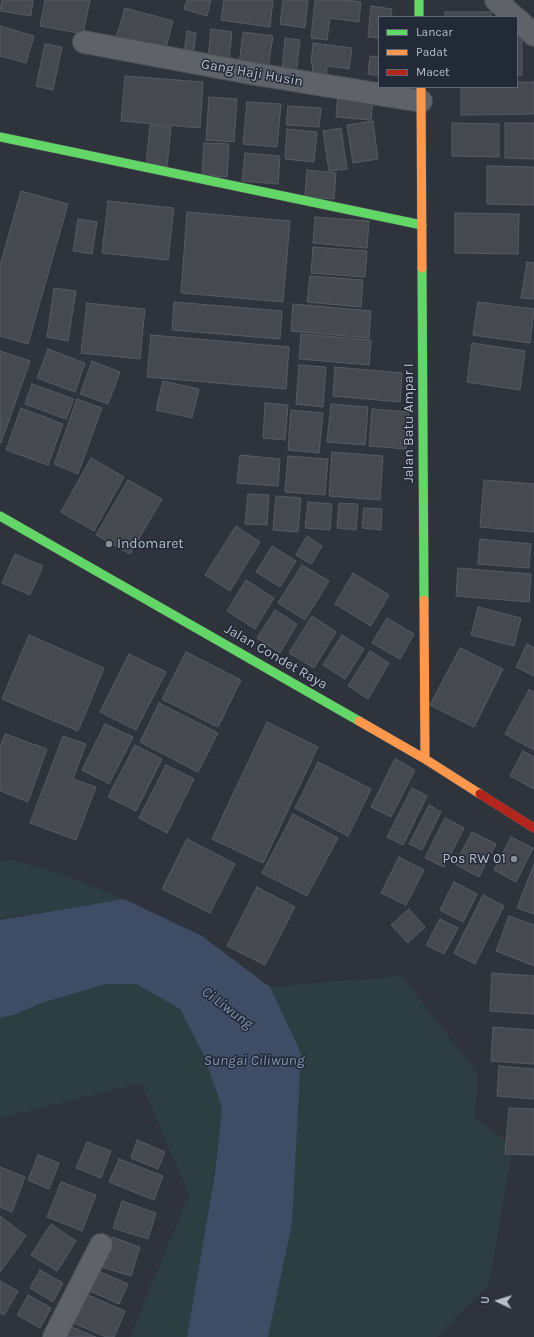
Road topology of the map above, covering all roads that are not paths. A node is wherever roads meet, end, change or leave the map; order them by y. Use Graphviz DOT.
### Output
graph roads {
  1 [pos="419,0"];
  2 [pos="496,0"];
  3 [pos="419,16"];
  4 [pos="513,16"];
  5 [pos="518,20"];
  6 [pos="534,35"];
  7 [pos="84,42"];
  8 [pos="421,94"];
  9 [pos="0,137"];
  10 [pos="422,225"];
  11 [pos="0,516"];
  12 [pos="425,759"];
  13 [pos="534,828"];
  14 [pos="101,1245"];
  15 [pos="54,1337"];
  1 -- 3 [label="street"];
  2 -- 4 [label="street"];
  5 -- 6 [label="street"];
  7 -- 8 [label="street, Gang Haji Husin"];
  8 -- 10 [label="street, Jalan Batu Ampar I"];
  9 -- 10 [label="street"];
  10 -- 12 [label="street, Jalan Batu Ampar I"];
  11 -- 12 [label="street, Jalan Condet Raya"];
  12 -- 13 [label="street, Jalan Condet Raya"];
  14 -- 15 [label="street"];
}
